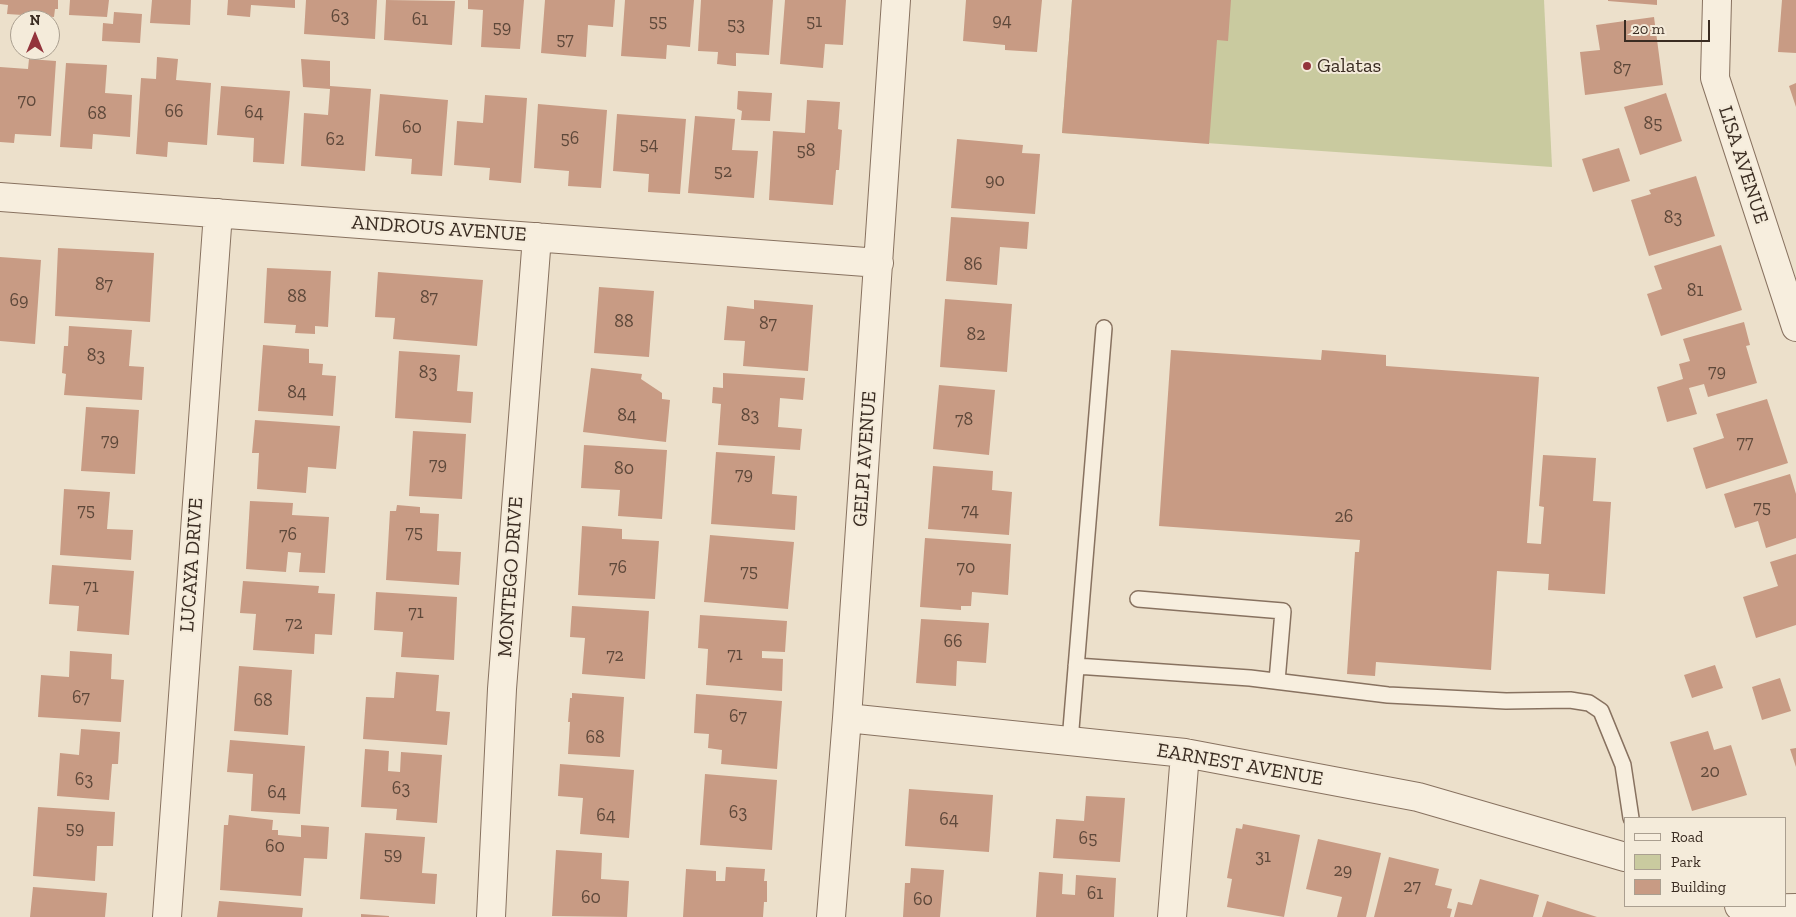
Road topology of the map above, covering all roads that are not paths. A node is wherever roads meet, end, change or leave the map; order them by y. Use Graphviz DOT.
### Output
graph roads {
  1 [pos="896,0"];
  2 [pos="1717,0"];
  3 [pos="0,197"];
  4 [pos="218,212"];
  5 [pos="537,237"];
  6 [pos="879,263"];
  7 [pos="1796,326"];
  8 [pos="1104,328"];
  9 [pos="1138,599"];
  10 [pos="1076,666"];
  11 [pos="1277,681"];
  12 [pos="847,718"];
  13 [pos="1070,741"];
  14 [pos="1185,753"];
  15 [pos="1631,817"];
  16 [pos="1624,855"];
  17 [pos="1742,907"];
  18 [pos="1796,908"];
  19 [pos="166,917"];
  20 [pos="491,917"];
  21 [pos="831,917"];
  22 [pos="1172,917"];
  1 -- 6 [label="street, GELPI AVENUE"];
  2 -- 7 [label="street, LISA AVENUE"];
  3 -- 4 [label="street, ANDROUS AVENUE"];
  4 -- 5 [label="street, ANDROUS AVENUE"];
  4 -- 19 [label="street, LUCAYA DRIVE"];
  5 -- 6 [label="street, ANDROUS AVENUE"];
  5 -- 20 [label="street, MONTEGO DRIVE"];
  6 -- 12 [label="street, GELPI AVENUE"];
  8 -- 10 [label="lane"];
  9 -- 11 [label="lane"];
  10 -- 11 [label="lane"];
  10 -- 13 [label="lane"];
  11 -- 15 [label="lane"];
  12 -- 13 [label="street, EARNEST AVENUE"];
  12 -- 21 [label="street, GELPI AVENUE"];
  13 -- 14 [label="street, EARNEST AVENUE"];
  14 -- 16 [label="street, EARNEST AVENUE"];
  14 -- 22 [label="street"];
  17 -- 18 [label="street"];
}
